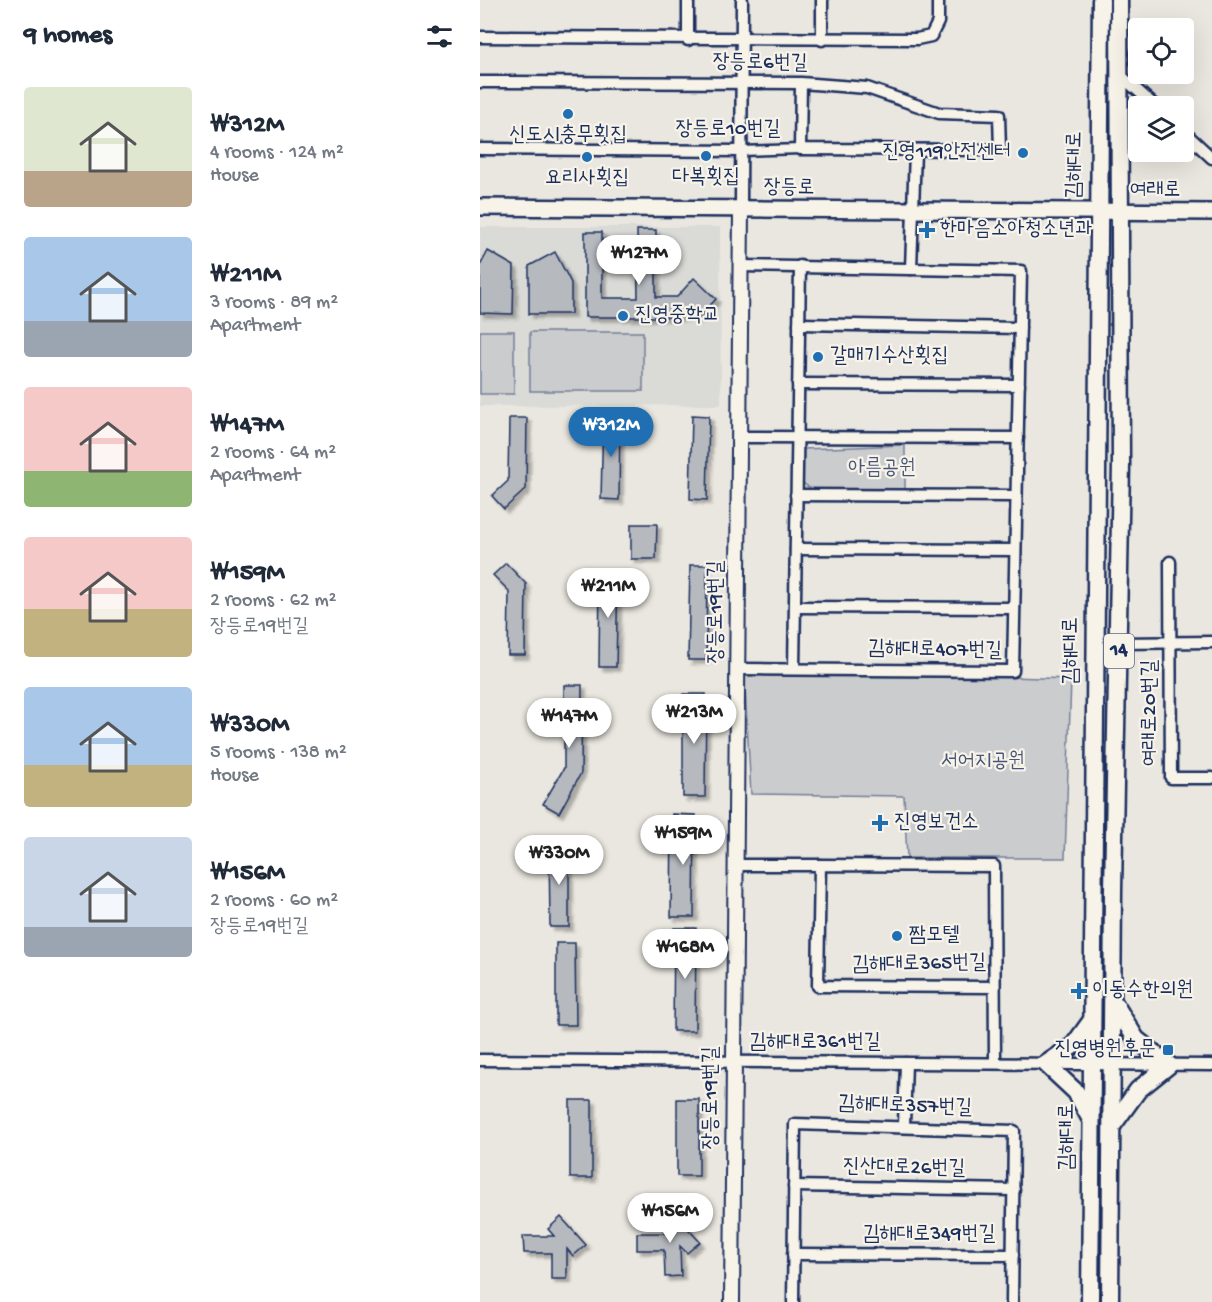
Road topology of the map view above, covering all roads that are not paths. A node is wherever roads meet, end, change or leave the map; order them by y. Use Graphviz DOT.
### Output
graph roads {
  1 [pos="688,0"];
  2 [pos="742,0"];
  3 [pos="822,0"];
  4 [pos="938,0"];
  5 [pos="1101,0"];
  6 [pos="1119,0"];
  7 [pos="480,37"];
  8 [pos="688,40"];
  9 [pos="742,40"];
  10 [pos="822,40"];
  11 [pos="1118,73"];
  12 [pos="480,82"];
  13 [pos="741,83"];
  14 [pos="801,83"];
  15 [pos="1144,96"];
  16 [pos="1194,141"];
  17 [pos="480,149"];
  18 [pos="800,149"];
  19 [pos="1000,150"];
  20 [pos="741,151"];
  21 [pos="915,151"];
  22 [pos="1212,158"];
  23 [pos="480,207"];
  24 [pos="741,209"];
  25 [pos="912,211"];
  26 [pos="1098,212"];
  27 [pos="1119,212"];
  28 [pos="1212,212"];
  29 [pos="740,266"];
  30 [pos="800,266"];
  31 [pos="911,269"];
  32 [pos="799,324"];
  33 [pos="1020,328"];
  34 [pos="798,384"];
  35 [pos="1019,386"];
  36 [pos="739,437"];
  37 [pos="797,437"];
  38 [pos="1018,438"];
  39 [pos="796,495"];
  40 [pos="1017,496"];
  41 [pos="796,549"];
  42 [pos="1015,550"];
  43 [pos="1170,562"];
  44 [pos="795,607"];
  45 [pos="1014,608"];
  46 [pos="1170,642"];
  47 [pos="1212,642"];
  48 [pos="1119,643"];
  49 [pos="737,669"];
  50 [pos="794,669"];
  51 [pos="1212,778"];
  52 [pos="735,865"];
  53 [pos="820,865"];
  54 [pos="994,987"];
  55 [pos="1113,1002"];
  56 [pos="1092,1020"];
  57 [pos="480,1060"];
  58 [pos="734,1061"];
  59 [pos="906,1063"];
  60 [pos="995,1063"];
  61 [pos="1046,1064"];
  62 [pos="1091,1064"];
  63 [pos="1114,1064"];
  64 [pos="1169,1065"];
  65 [pos="1212,1065"];
  66 [pos="1091,1120"];
  67 [pos="904,1125"];
  68 [pos="1112,1127"];
  69 [pos="1014,1131"];
  70 [pos="794,1186"];
  71 [pos="1014,1190"];
  72 [pos="794,1254"];
  73 [pos="1013,1255"];
  74 [pos="732,1302"];
  75 [pos="793,1302"];
  76 [pos="1012,1302"];
  77 [pos="1090,1302"];
  78 [pos="1110,1302"];
  1 -- 8 [label="street"];
  2 -- 9 [label="street"];
  3 -- 10 [label="street"];
  4 -- 10 [label="street"];
  5 -- 26 [label="main road, 김해대로 / 14"];
  6 -- 11 [label="main road, 김해대로 / 14"];
  7 -- 8 [label="street"];
  8 -- 9 [label="street"];
  9 -- 10 [label="street"];
  9 -- 13 [label="street"];
  11 -- 15 [label="street"];
  11 -- 27 [label="main road, 김해대로 / 14"];
  12 -- 13 [label="street, 장등로6번길"];
  13 -- 14 [label="street, 장등로6번길"];
  13 -- 20 [label="street"];
  14 -- 18 [label="street"];
  14 -- 19 [label="street, 장등로6번길"];
  16 -- 22 [label="street"];
  17 -- 20 [label="street, 장등로10번길"];
  18 -- 20 [label="street, 장등로10번길"];
  18 -- 21 [label="street, 장등로10번길"];
  19 -- 21 [label="street, 장등로10번길"];
  20 -- 24 [label="street"];
  21 -- 25 [label="street"];
  23 -- 24 [label="main road, 장등로"];
  24 -- 25 [label="main road, 장등로"];
  24 -- 29 [label="street, 장등로19번길"];
  25 -- 26 [label="main road, 장등로"];
  25 -- 31 [label="street"];
  26 -- 27 [label="main road, 여래로"];
  26 -- 56 [label="main road, 김해대로 / 14"];
  27 -- 28 [label="main road, 여래로"];
  27 -- 48 [label="main road, 김해대로 / 14"];
  29 -- 30 [label="street, 김해대로407번길"];
  29 -- 36 [label="street, 장등로19번길"];
  30 -- 31 [label="street, 김해대로407번길"];
  30 -- 32 [label="street"];
  31 -- 33 [label="street, 김해대로407번길"];
  32 -- 33 [label="street"];
  32 -- 34 [label="street"];
  33 -- 35 [label="street, 김해대로407번길"];
  34 -- 35 [label="street"];
  34 -- 37 [label="street"];
  35 -- 38 [label="street, 김해대로407번길"];
  36 -- 37 [label="street"];
  36 -- 49 [label="street, 장등로19번길"];
  37 -- 38 [label="street"];
  37 -- 39 [label="street"];
  38 -- 40 [label="street, 김해대로407번길"];
  39 -- 40 [label="street"];
  39 -- 41 [label="street"];
  40 -- 42 [label="street, 김해대로407번길"];
  41 -- 42 [label="street"];
  41 -- 44 [label="street"];
  42 -- 45 [label="street, 김해대로407번길"];
  43 -- 46 [label="street"];
  44 -- 45 [label="street, 김해대로407번길"];
  44 -- 50 [label="street"];
  45 -- 50 [label="street, 김해대로407번길"];
  46 -- 47 [label="street"];
  46 -- 48 [label="street"];
  46 -- 51 [label="street, 여래로20번길"];
  48 -- 55 [label="main road, 김해대로 / 14"];
  49 -- 50 [label="street, 김해대로407번길"];
  49 -- 52 [label="street, 장등로19번길"];
  52 -- 53 [label="street, 김해대로365번길"];
  52 -- 58 [label="street, 장등로19번길"];
  53 -- 54 [label="street, 김해대로365번길"];
  53 -- 54 [label="street, 김해대로365번길"];
  54 -- 60 [label="street"];
  55 -- 63 [label="main road, 김해대로 / 14"];
  55 -- 64 [label="main road"];
  56 -- 61 [label="main road"];
  56 -- 62 [label="main road, 김해대로 / 14"];
  57 -- 58 [label="street, 김해대로361번길"];
  58 -- 59 [label="street, 김해대로361번길"];
  58 -- 74 [label="street, 장등로19번길"];
  59 -- 60 [label="street, 김해대로361번길"];
  59 -- 67 [label="street"];
  60 -- 61 [label="street, 김해대로361번길"];
  61 -- 62 [label="street, 김해대로361번길"];
  61 -- 66 [label="main road"];
  62 -- 63 [label="street, 김해대로361번길"];
  62 -- 66 [label="main road, 김해대로 / 14"];
  63 -- 64 [label="street"];
  63 -- 68 [label="main road, 김해대로 / 14"];
  64 -- 65 [label="street"];
  64 -- 68 [label="main road"];
  66 -- 77 [label="main road, 김해대로 / 14"];
  67 -- 69 [label="street, 김해대로357번길"];
  67 -- 70 [label="street, 김해대로357번길"];
  68 -- 78 [label="main road, 김해대로 / 14"];
  69 -- 71 [label="street, 김해대로349번길"];
  70 -- 71 [label="street, 진산대로26번길"];
  70 -- 72 [label="street"];
  71 -- 73 [label="street, 김해대로349번길"];
  72 -- 73 [label="street, 김해대로349번길"];
  72 -- 75 [label="street"];
  73 -- 76 [label="street"];
}
